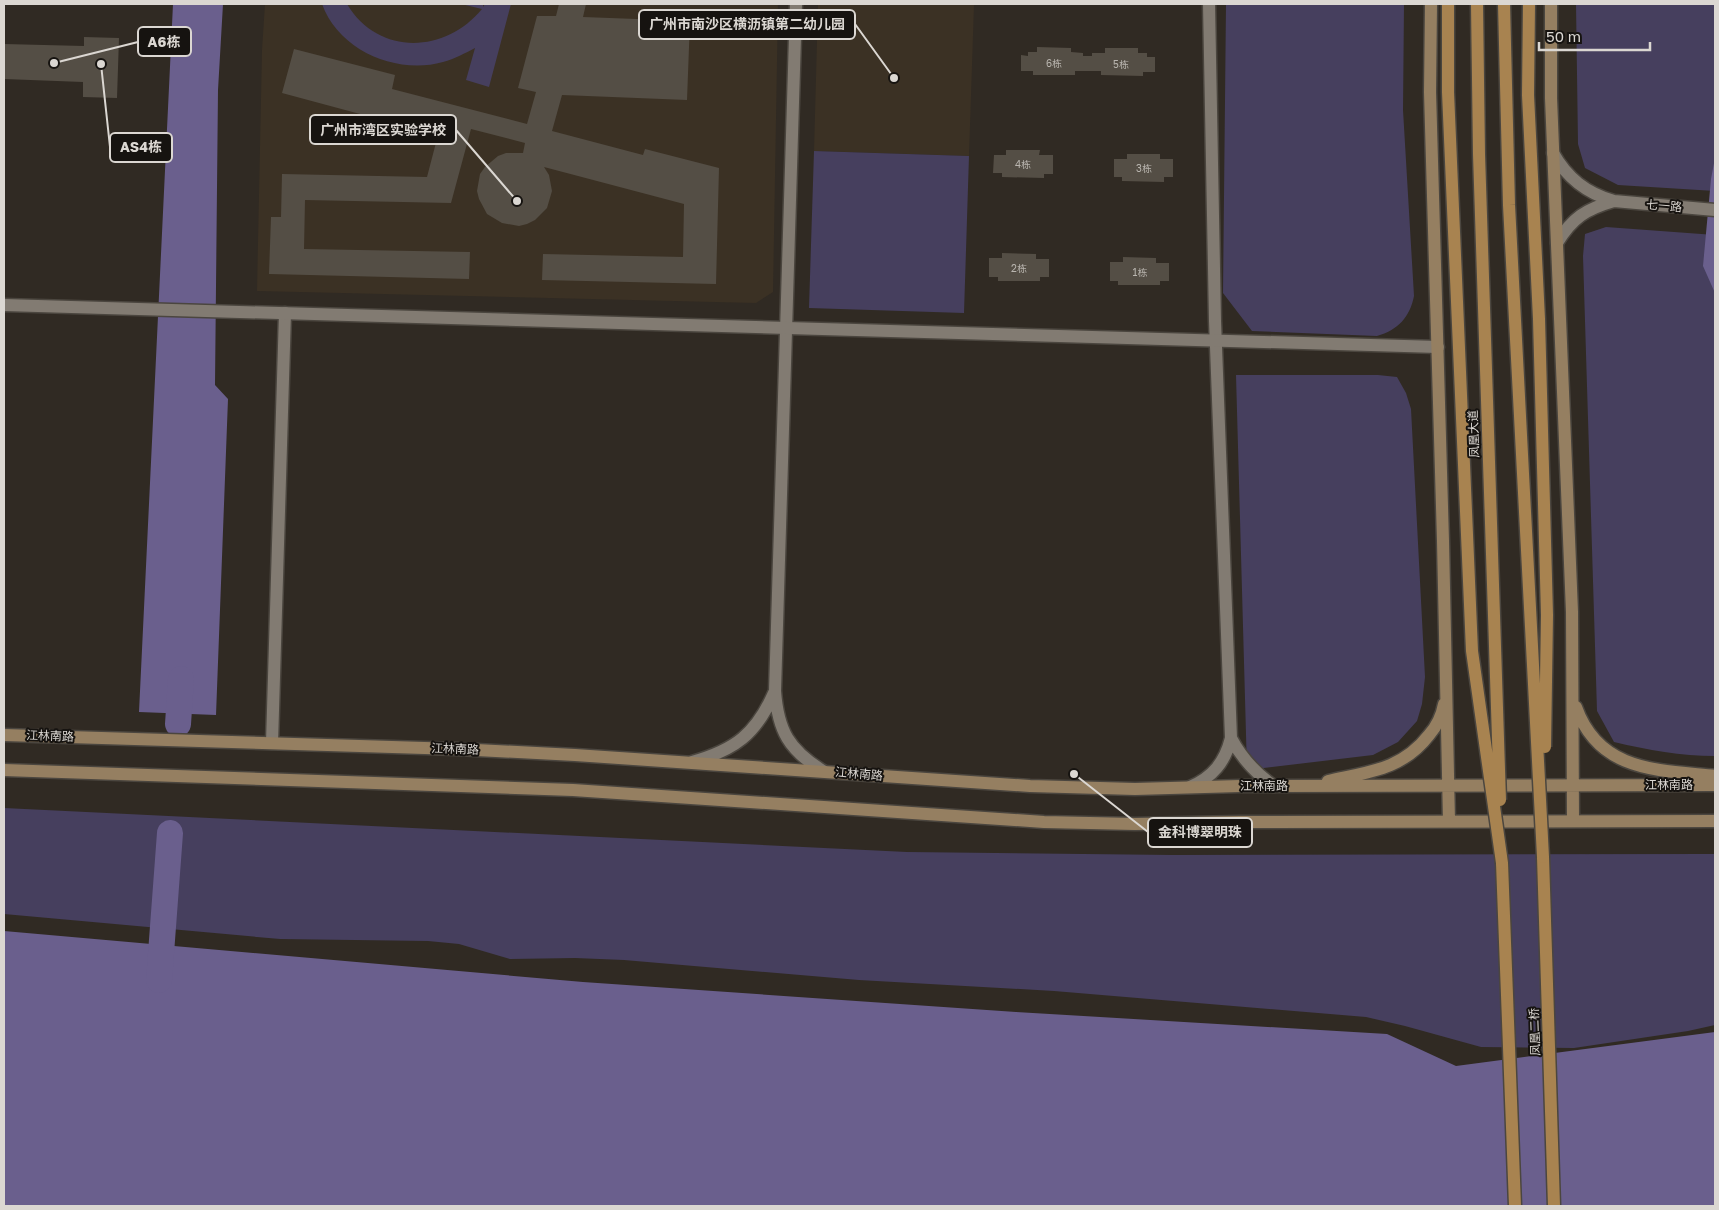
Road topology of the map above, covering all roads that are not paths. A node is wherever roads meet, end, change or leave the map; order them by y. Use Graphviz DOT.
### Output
graph roads {
  1 [pos="796,4"];
  2 [pos="1209,4"];
  3 [pos="1431,4"];
  4 [pos="1448,4"];
  5 [pos="1476,4"];
  6 [pos="1504,4"];
  7 [pos="1529,4"];
  8 [pos="1551,4"];
  9 [pos="1553,153"];
  10 [pos="1614,201"];
  11 [pos="1715,210"];
  12 [pos="1557,243"];
  13 [pos="4,305"];
  14 [pos="284,313"];
  15 [pos="786,328"];
  16 [pos="1215,340"];
  17 [pos="1438,347"];
  18 [pos="1447,686"];
  19 [pos="775,691"];
  20 [pos="1573,698"];
  21 [pos="4,735"];
  22 [pos="1231,738"];
  23 [pos="272,743"];
  24 [pos="692,762"];
  25 [pos="4,770"];
  26 [pos="823,771"];
  27 [pos="1715,776"];
  28 [pos="1715,785"];
  29 [pos="1274,786"];
  30 [pos="1303,786"];
  31 [pos="1449,786"];
  32 [pos="1573,786"];
  33 [pos="1190,788"];
  34 [pos="1715,820"];
  35 [pos="1450,821"];
  36 [pos="1573,821"];
  37 [pos="1543,857"];
  38 [pos="1502,863"];
  39 [pos="1515,1206"];
  40 [pos="1554,1206"];
  1 -- 15 [label="street"];
  2 -- 16 [label="street"];
  3 -- 17 [label="main road"];
  4 -- 38 [label="main road, bridge"];
  5 -- 38 [label="main road, 凤凰大道, bridge"];
  6 -- 37 [label="main road, bridge"];
  7 -- 37 [label="main road, bridge"];
  8 -- 9 [label="main road"];
  9 -- 10 [label="street"];
  9 -- 12 [label="main road"];
  10 -- 11 [label="street, 七一路"];
  10 -- 12 [label="street"];
  12 -- 20 [label="main road"];
  13 -- 14 [label="street"];
  14 -- 15 [label="street"];
  14 -- 23 [label="street"];
  15 -- 16 [label="street"];
  15 -- 19 [label="street"];
  16 -- 17 [label="street"];
  16 -- 22 [label="street"];
  17 -- 18 [label="main road"];
  18 -- 30 [label="main road"];
  18 -- 31 [label="main road"];
  19 -- 24 [label="street"];
  19 -- 26 [label="street"];
  20 -- 27 [label="main road"];
  20 -- 32 [label="main road"];
  21 -- 23 [label="main road, 江林南路"];
  22 -- 29 [label="street"];
  22 -- 33 [label="street"];
  23 -- 24 [label="main road, 江林南路"];
  24 -- 26 [label="main road, 江林南路"];
  25 -- 35 [label="main road"];
  26 -- 33 [label="main road, 江林南路"];
  28 -- 32 [label="main road, 江林南路"];
  29 -- 30 [label="main road, 江林南路"];
  29 -- 33 [label="main road, 江林南路"];
  30 -- 31 [label="main road, 江林南路"];
  31 -- 32 [label="main road, 江林南路"];
  31 -- 35 [label="main road"];
  32 -- 36 [label="main road"];
  34 -- 36 [label="main road"];
  35 -- 36 [label="main road"];
  37 -- 40 [label="main road, 凤凰二桥"];
  38 -- 39 [label="main road"];
}
